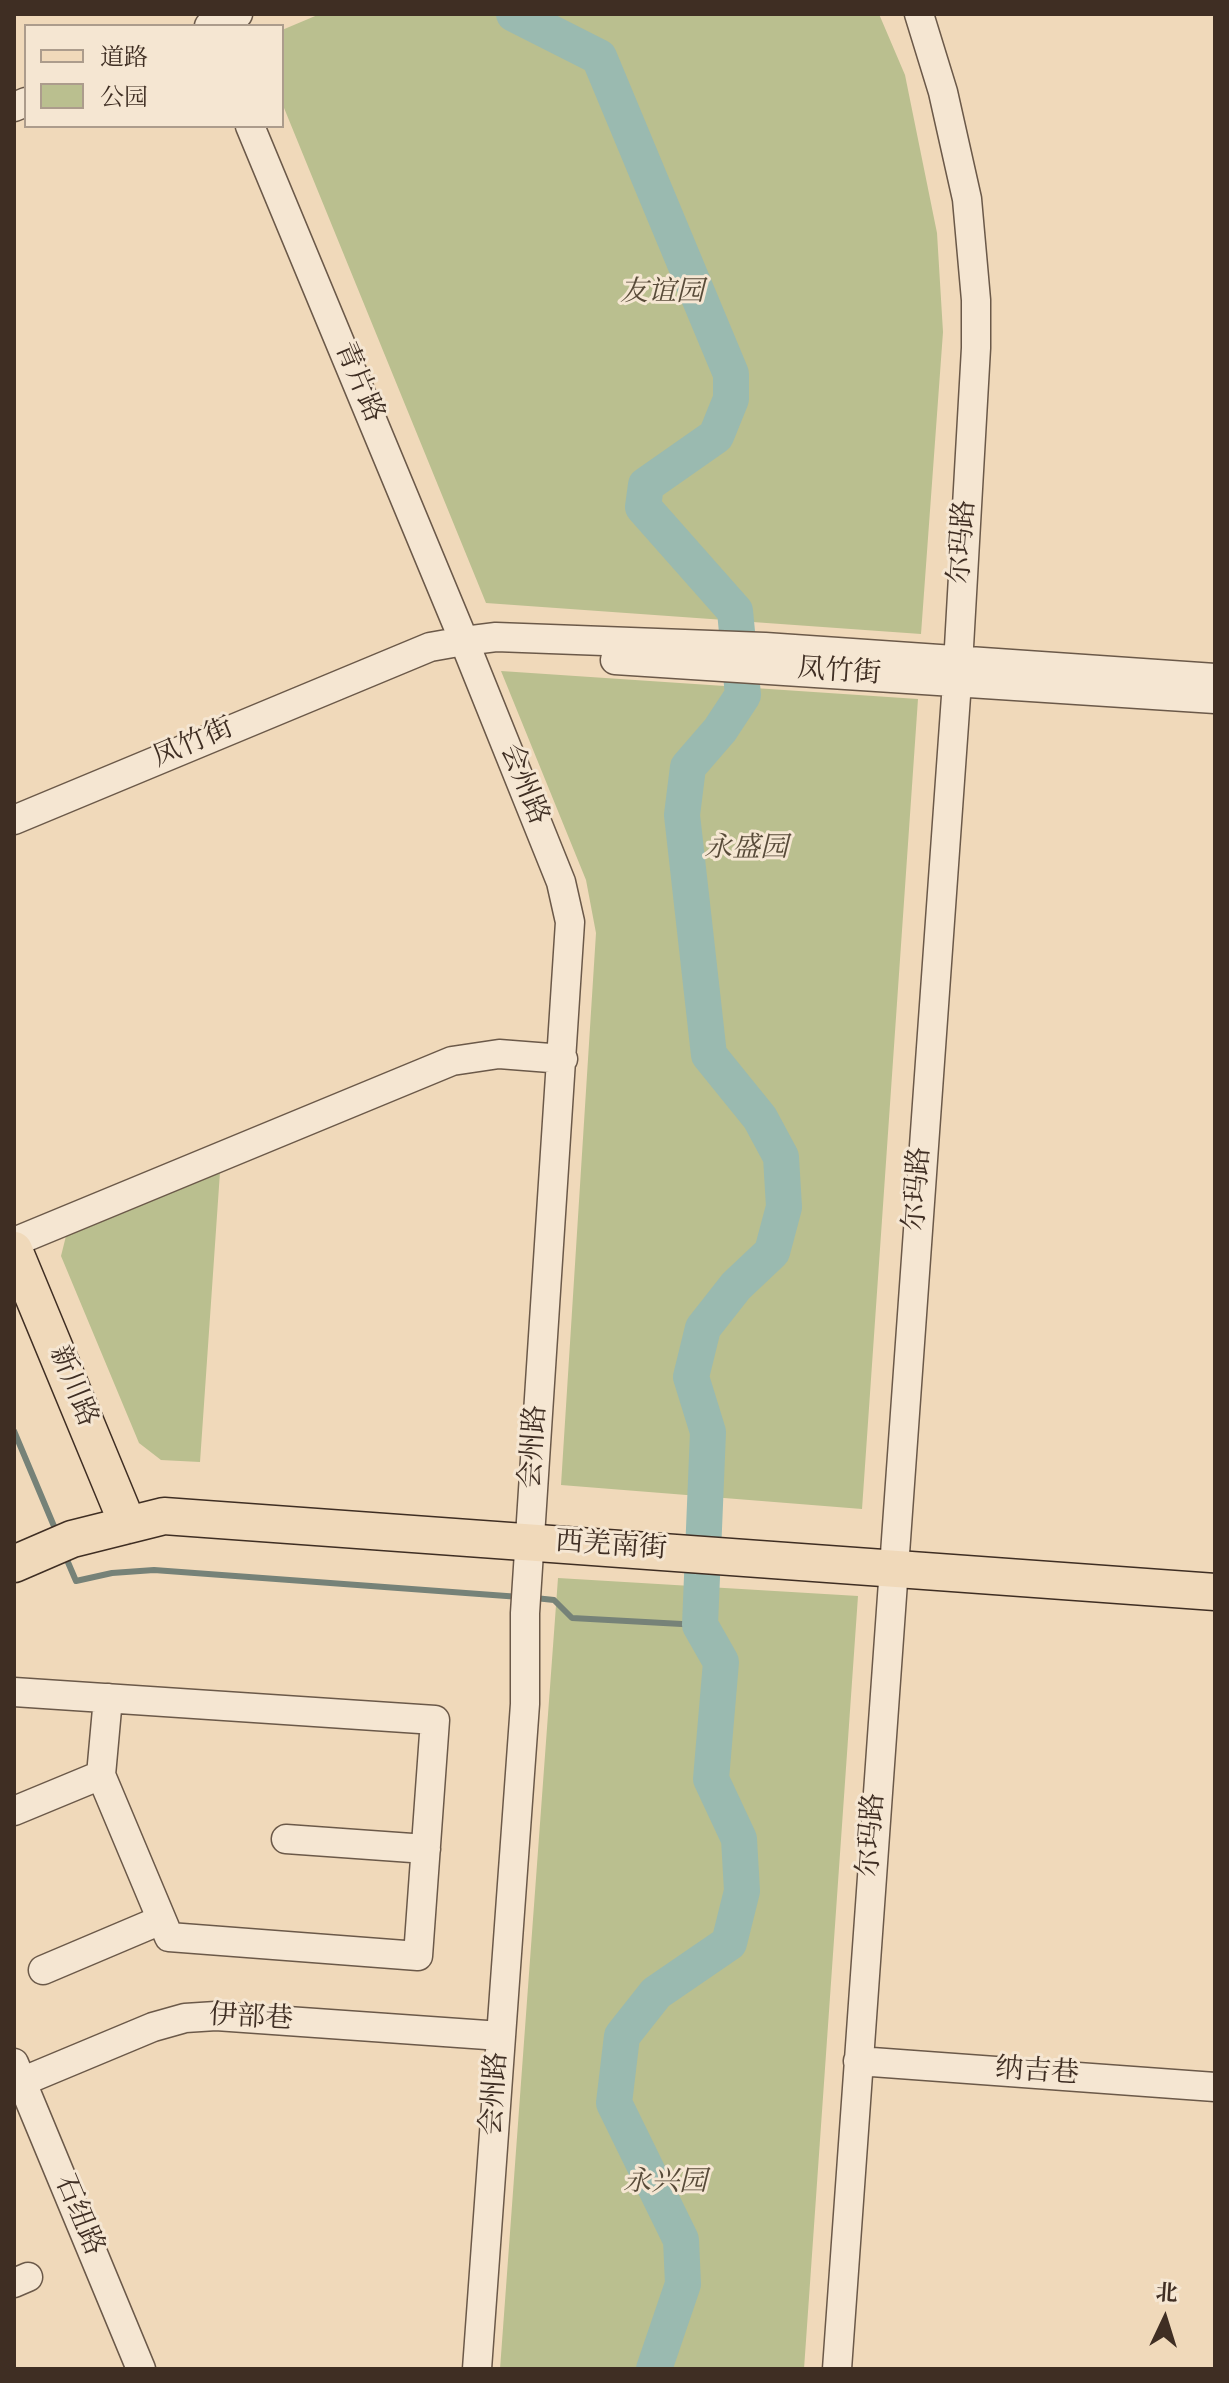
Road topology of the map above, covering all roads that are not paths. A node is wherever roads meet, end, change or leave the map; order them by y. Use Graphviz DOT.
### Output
graph roads {
  1 [pos="238,14"];
  2 [pos="919,14"];
  3 [pos="214,24"];
  4 [pos="251,128"];
  5 [pos="464,641"];
  6 [pos="957,671"];
  7 [pos="1215,678"];
  8 [pos="1215,699"];
  9 [pos="14,820"];
  10 [pos="563,1059"];
  11 [pos="14,1242"];
  12 [pos="14,1250"];
  13 [pos="14,1305"];
  14 [pos="113,1516"];
  15 [pos="530,1531"];
  16 [pos="40,1539"];
  17 [pos="894,1557"];
  18 [pos="1215,1570"];
  19 [pos="1215,1592"];
  20 [pos="14,1692"];
  21 [pos="108,1698"];
  22 [pos="101,1775"];
  23 [pos="14,1811"];
  24 [pos="286,1839"];
  25 [pos="426,1849"];
  26 [pos="161,1920"];
  27 [pos="43,1970"];
  28 [pos="501,2036"];
  29 [pos="858,2061"];
  30 [pos="17,2077"];
  31 [pos="1215,2087"];
  32 [pos="141,2369"];
  33 [pos="477,2369"];
  34 [pos="837,2369"];
  1 -- 3 [label="street"];
  2 -- 6 [label="street, 尔玛路"];
  4 -- 5 [label="street, 青片路"];
  5 -- 6 [label="street, 凤竹街"];
  5 -- 9 [label="street, 凤竹街"];
  5 -- 10 [label="street, 会州路"];
  6 -- 7 [label="street, 凤竹街"];
  6 -- 8 [label="street, 凤竹街"];
  6 -- 17 [label="street, 尔玛路"];
  10 -- 11 [label="street"];
  10 -- 15 [label="street, 会州路"];
  12 -- 14 [label="main road, 新川路"];
  13 -- 14 [label="main road, 新川路"];
  14 -- 15 [label="main road, 西羌南街"];
  14 -- 16 [label="main road, 西羌南街"];
  15 -- 17 [label="main road, 西羌南街"];
  15 -- 28 [label="street, 会州路"];
  17 -- 18 [label="main road, 西羌南街"];
  17 -- 19 [label="main road, 西羌南街"];
  17 -- 29 [label="street, 尔玛路"];
  20 -- 21 [label="street"];
  21 -- 22 [label="street"];
  21 -- 25 [label="street"];
  22 -- 23 [label="street"];
  22 -- 26 [label="street"];
  24 -- 25 [label="street"];
  25 -- 26 [label="street"];
  26 -- 27 [label="street"];
  28 -- 30 [label="street, 伊部巷"];
  28 -- 33 [label="street, 会州路"];
  29 -- 31 [label="street, 纳吉巷"];
  29 -- 34 [label="street, 尔玛路"];
  30 -- 32 [label="street, 石纽路"];
}
